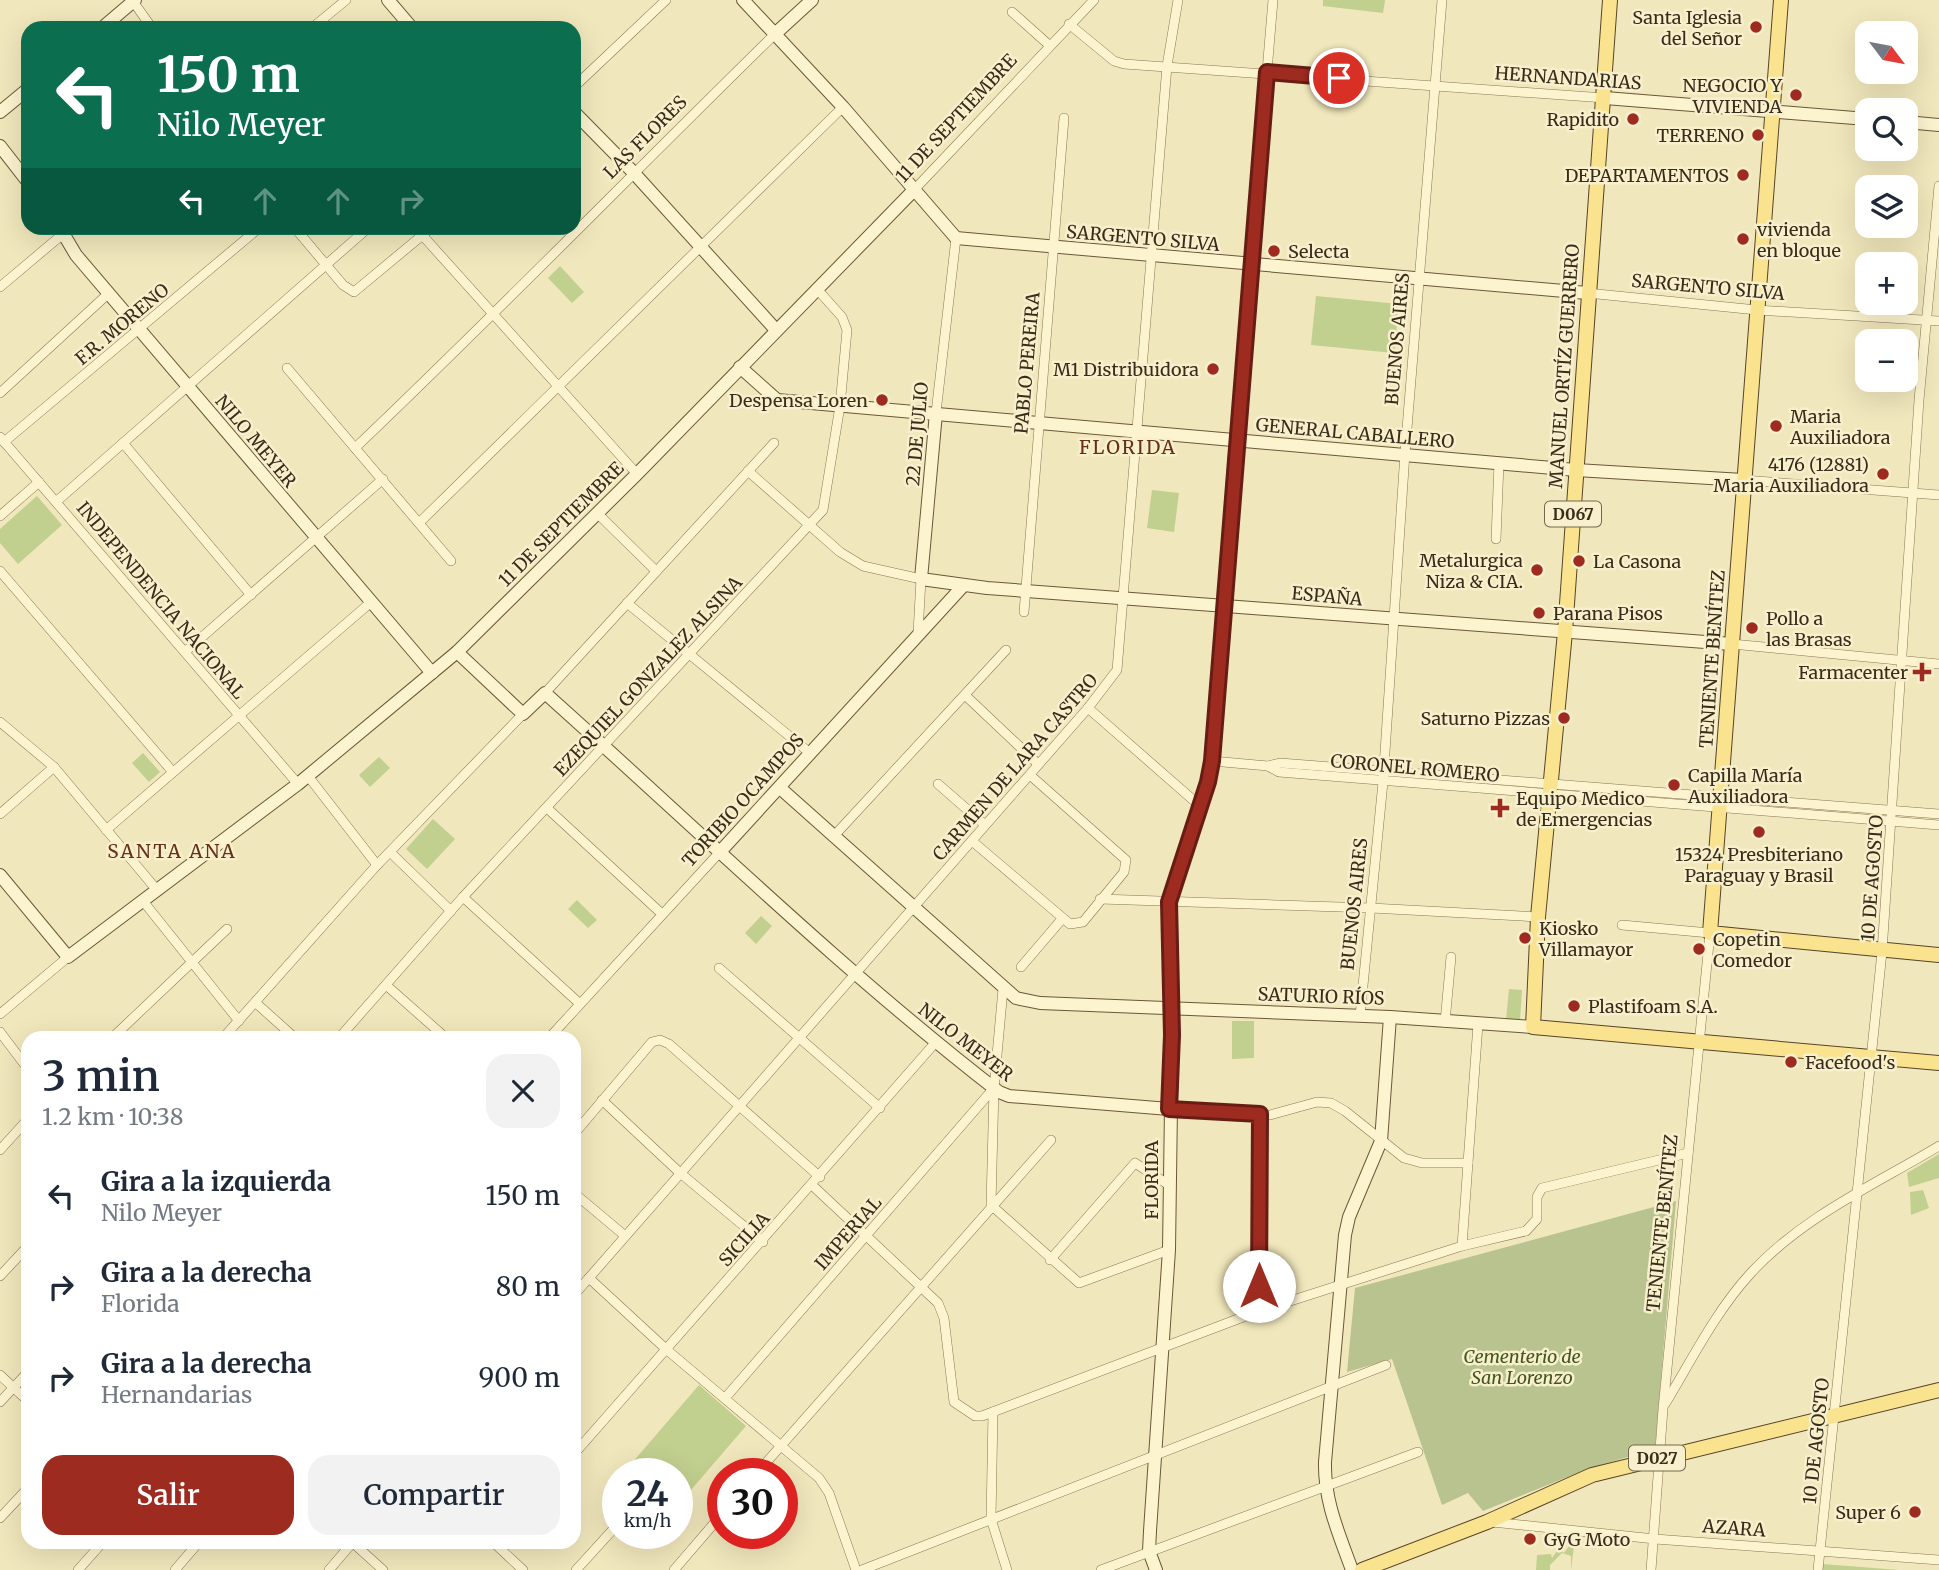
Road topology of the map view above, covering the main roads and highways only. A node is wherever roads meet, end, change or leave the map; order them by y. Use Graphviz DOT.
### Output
graph roads {
  1 [pos="1610,0"];
  2 [pos="1781,0"];
  3 [pos="1939,955"];
  4 [pos="1533,1027"];
  5 [pos="1939,1063"];
  6 [pos="1939,1390"];
  7 [pos="1362,1570"];
  1 -- 4 [label="main road, MANUEL ORTÍZ GUERRERO / D067"];
  2 -- 3 [label="main road, TENIENTE BENÍTEZ"];
  4 -- 5 [label="main road, SATURIO RÍOS"];
  6 -- 7 [label="main road, D027"];
}
